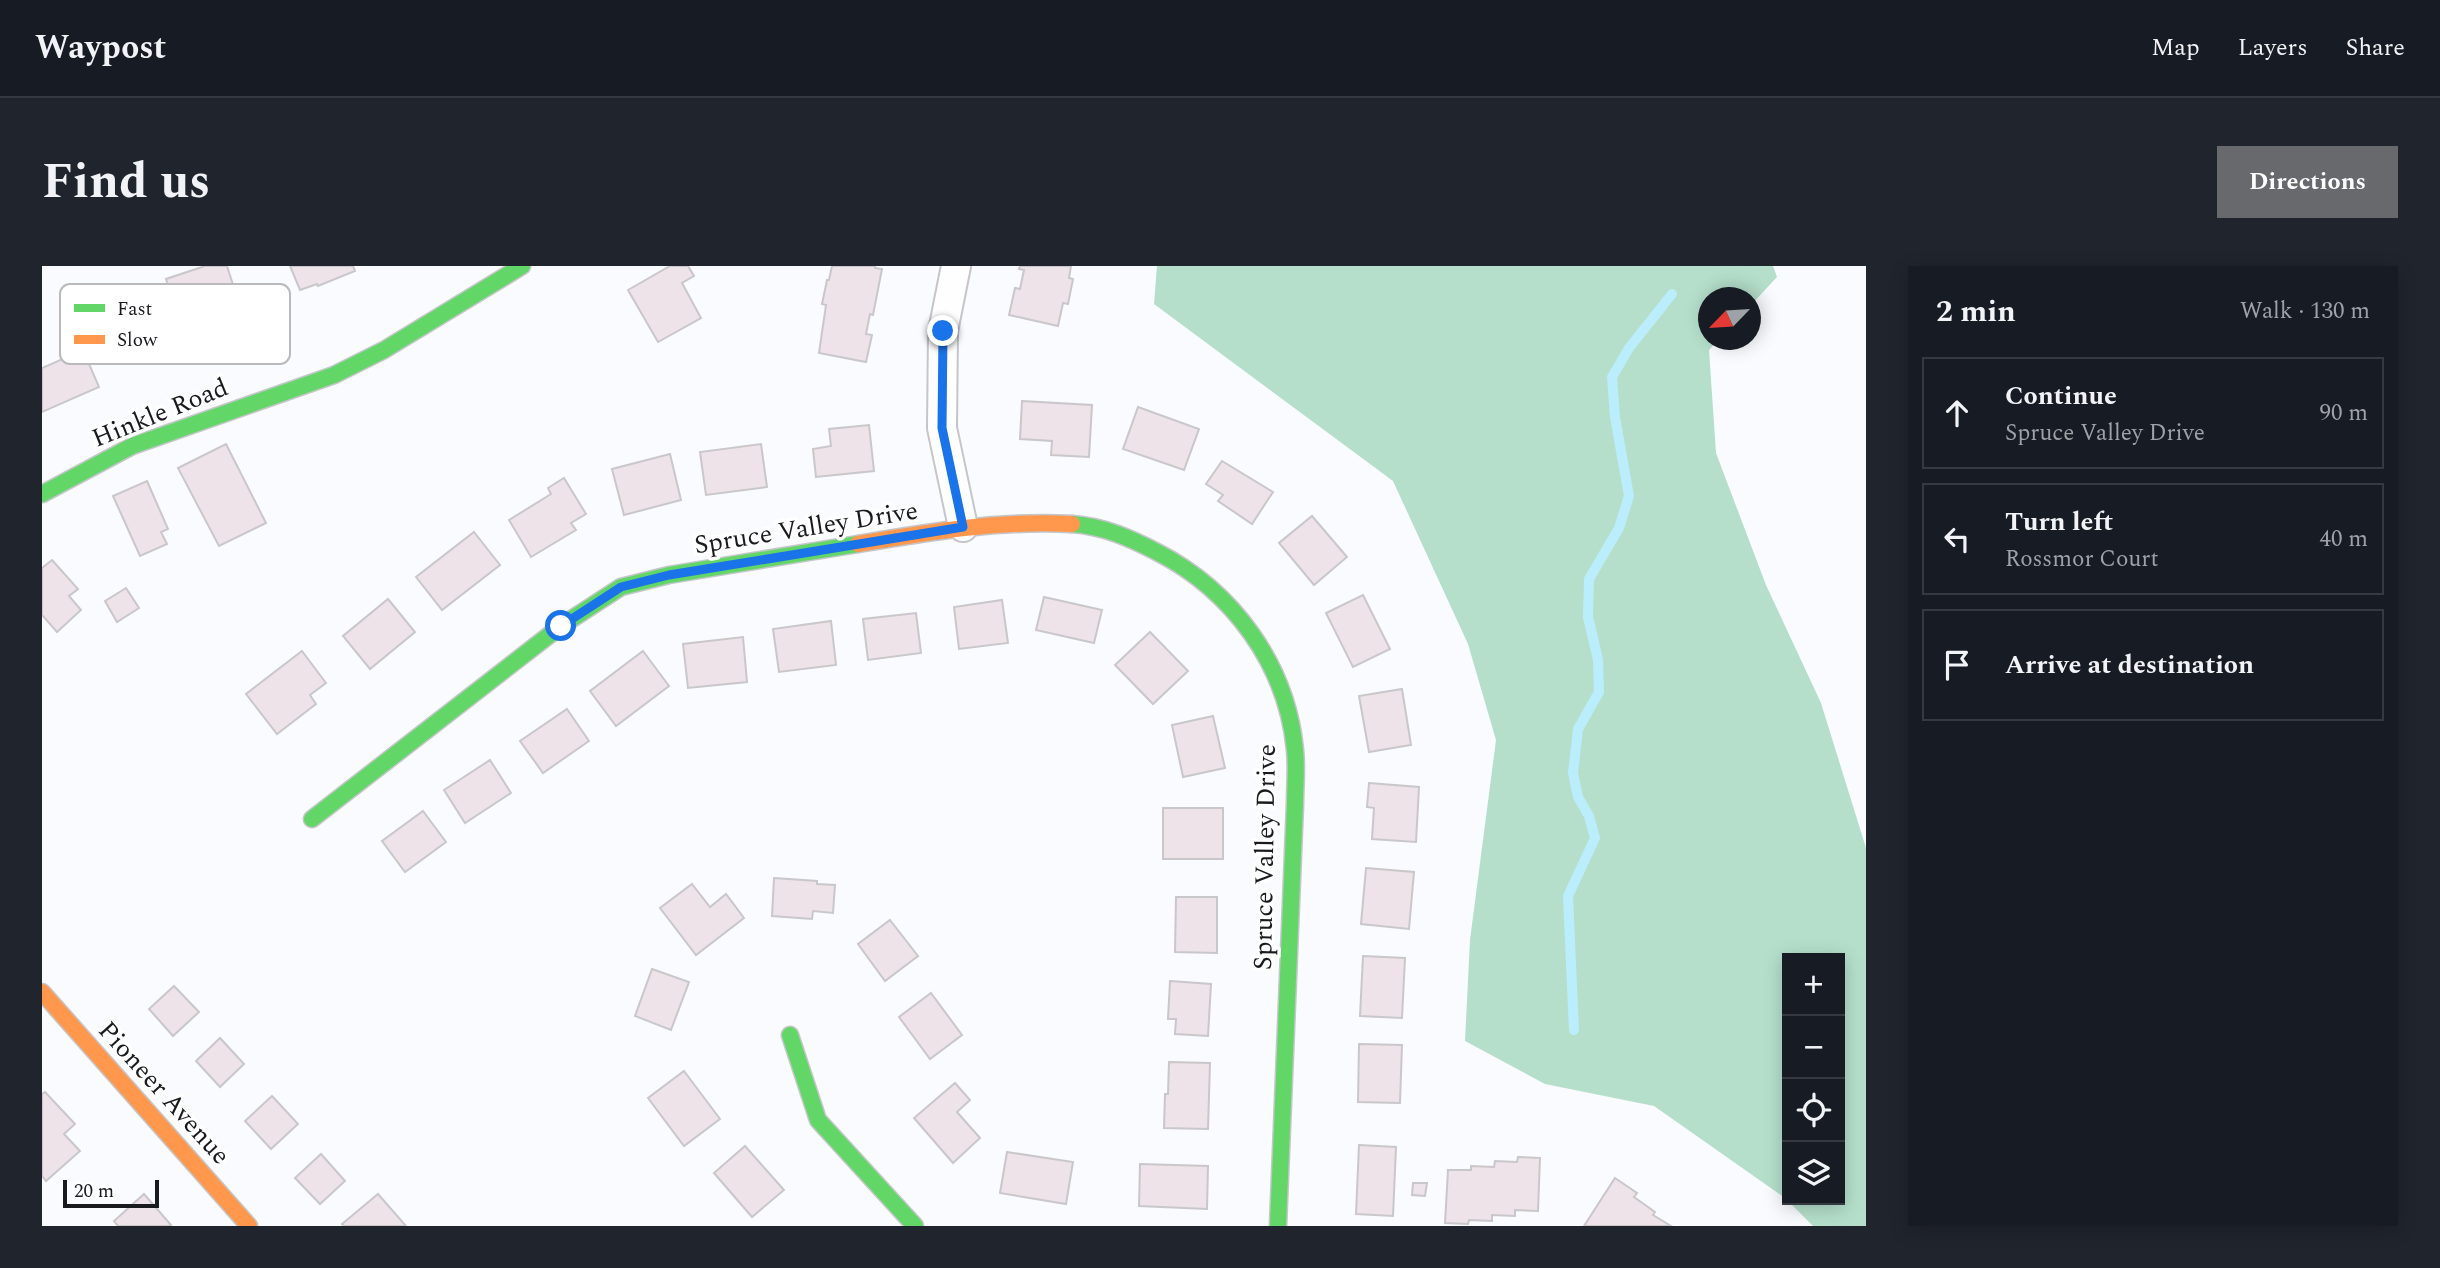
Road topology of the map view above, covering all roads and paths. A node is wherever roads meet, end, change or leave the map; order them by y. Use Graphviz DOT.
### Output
graph roads {
  1 [pos="522,266"];
  2 [pos="956,266"];
  3 [pos="42,494"];
  4 [pos="963,527"];
  5 [pos="312,819"];
  6 [pos="42,992"];
  7 [pos="790,1035"];
  8 [pos="249,1226"];
  9 [pos="915,1226"];
  10 [pos="1278,1226"];
  1 -- 3 [label="street, Hinkle Road"];
  2 -- 4 [label="street"];
  4 -- 5 [label="street, Spruce Valley Drive"];
  4 -- 10 [label="street, Spruce Valley Drive"];
  6 -- 8 [label="street, Pioneer Avenue"];
  7 -- 9 [label="street"];
}
